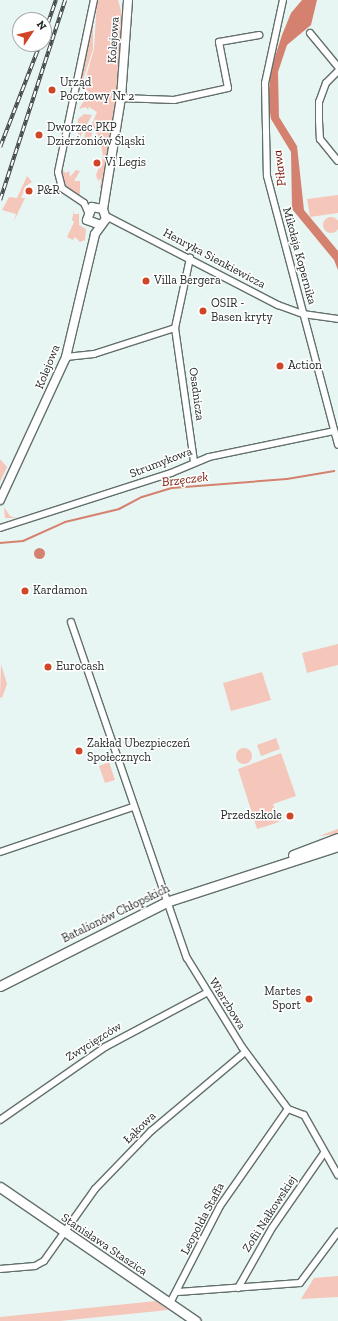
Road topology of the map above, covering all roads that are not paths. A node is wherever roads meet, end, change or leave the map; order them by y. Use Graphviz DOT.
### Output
graph roads {
  1 [pos="94,0"];
  2 [pos="128,0"];
  3 [pos="283,0"];
  4 [pos="310,33"];
  5 [pos="259,35"];
  6 [pos="338,67"];
  7 [pos="338,71"];
  8 [pos="121,98"];
  9 [pos="338,161"];
  10 [pos="103,208"];
  11 [pos="88,212"];
  12 [pos="97,228"];
  13 [pos="190,258"];
  14 [pos="303,314"];
  15 [pos="338,319"];
  16 [pos="175,328"];
  17 [pos="66,357"];
  18 [pos="334,431"];
  19 [pos="338,445"];
  20 [pos="194,462"];
  21 [pos="0,500"];
  22 [pos="0,528"];
  23 [pos="71,622"];
  24 [pos="133,807"];
  25 [pos="338,838"];
  26 [pos="338,846"];
  27 [pos="0,852"];
  28 [pos="270,866"];
  29 [pos="166,902"];
  30 [pos="0,986"];
  31 [pos="206,993"];
  32 [pos="245,1052"];
  33 [pos="288,1109"];
  34 [pos="0,1120"];
  35 [pos="324,1153"];
  36 [pos="338,1175"];
  37 [pos="0,1187"];
  38 [pos="338,1232"];
  39 [pos="63,1233"];
  40 [pos="0,1269"];
  41 [pos="238,1288"];
  42 [pos="178,1292"];
  43 [pos="170,1303"];
  44 [pos="190,1320"];
  1 -- 11 [label="street"];
  2 -- 8 [label="street, Kolejowa"];
  3 -- 14 [label="street, Mikołaja Kopernika"];
  4 -- 6 [label="street"];
  5 -- 8 [label="street"];
  7 -- 9 [label="street"];
  8 -- 10 [label="street, Kolejowa"];
  10 -- 11 [label="street"];
  10 -- 12 [label="street, Kolejowa"];
  10 -- 13 [label="street, Henryka Sienkiewicza"];
  11 -- 12 [label="street"];
  12 -- 17 [label="street, Kolejowa"];
  13 -- 14 [label="street, Henryka Sienkiewicza"];
  13 -- 16 [label="street, Osadnicza"];
  14 -- 15 [label="street, Henryka Sienkiewicza"];
  14 -- 18 [label="street, Mikołaja Kopernika"];
  16 -- 17 [label="street"];
  16 -- 20 [label="street, Osadnicza"];
  17 -- 21 [label="street, Kolejowa"];
  18 -- 19 [label="street, Mikołaja Kopernika"];
  18 -- 20 [label="street, Strumykowa"];
  20 -- 22 [label="street, Strumykowa"];
  23 -- 24 [label="street, Wierzbowa"];
  24 -- 27 [label="street"];
  24 -- 29 [label="street, Wierzbowa"];
  25 -- 28 [label="main road, Batalionów Chłopskich"];
  26 -- 28 [label="main road, Batalionów Chłopskich"];
  28 -- 29 [label="main road, Batalionów Chłopskich"];
  29 -- 30 [label="main road, Batalionów Chłopskich"];
  29 -- 31 [label="street, Wierzbowa"];
  31 -- 32 [label="street, Wierzbowa"];
  31 -- 34 [label="street, Zwycięzców"];
  32 -- 33 [label="street, Wierzbowa"];
  32 -- 39 [label="street, Łąkowa"];
  33 -- 35 [label="street"];
  33 -- 42 [label="street, Leopolda Staffa"];
  35 -- 36 [label="street"];
  35 -- 41 [label="street, Zofii Nałkowskiej"];
  37 -- 39 [label="main road, Stanisława Staszica"];
  38 -- 41 [label="street"];
  39 -- 40 [label="street, Łąkowa"];
  39 -- 43 [label="main road, Stanisława Staszica"];
  41 -- 42 [label="street"];
  42 -- 43 [label="street, Leopolda Staffa"];
  43 -- 44 [label="main road, Stanisława Staszica"];
}
